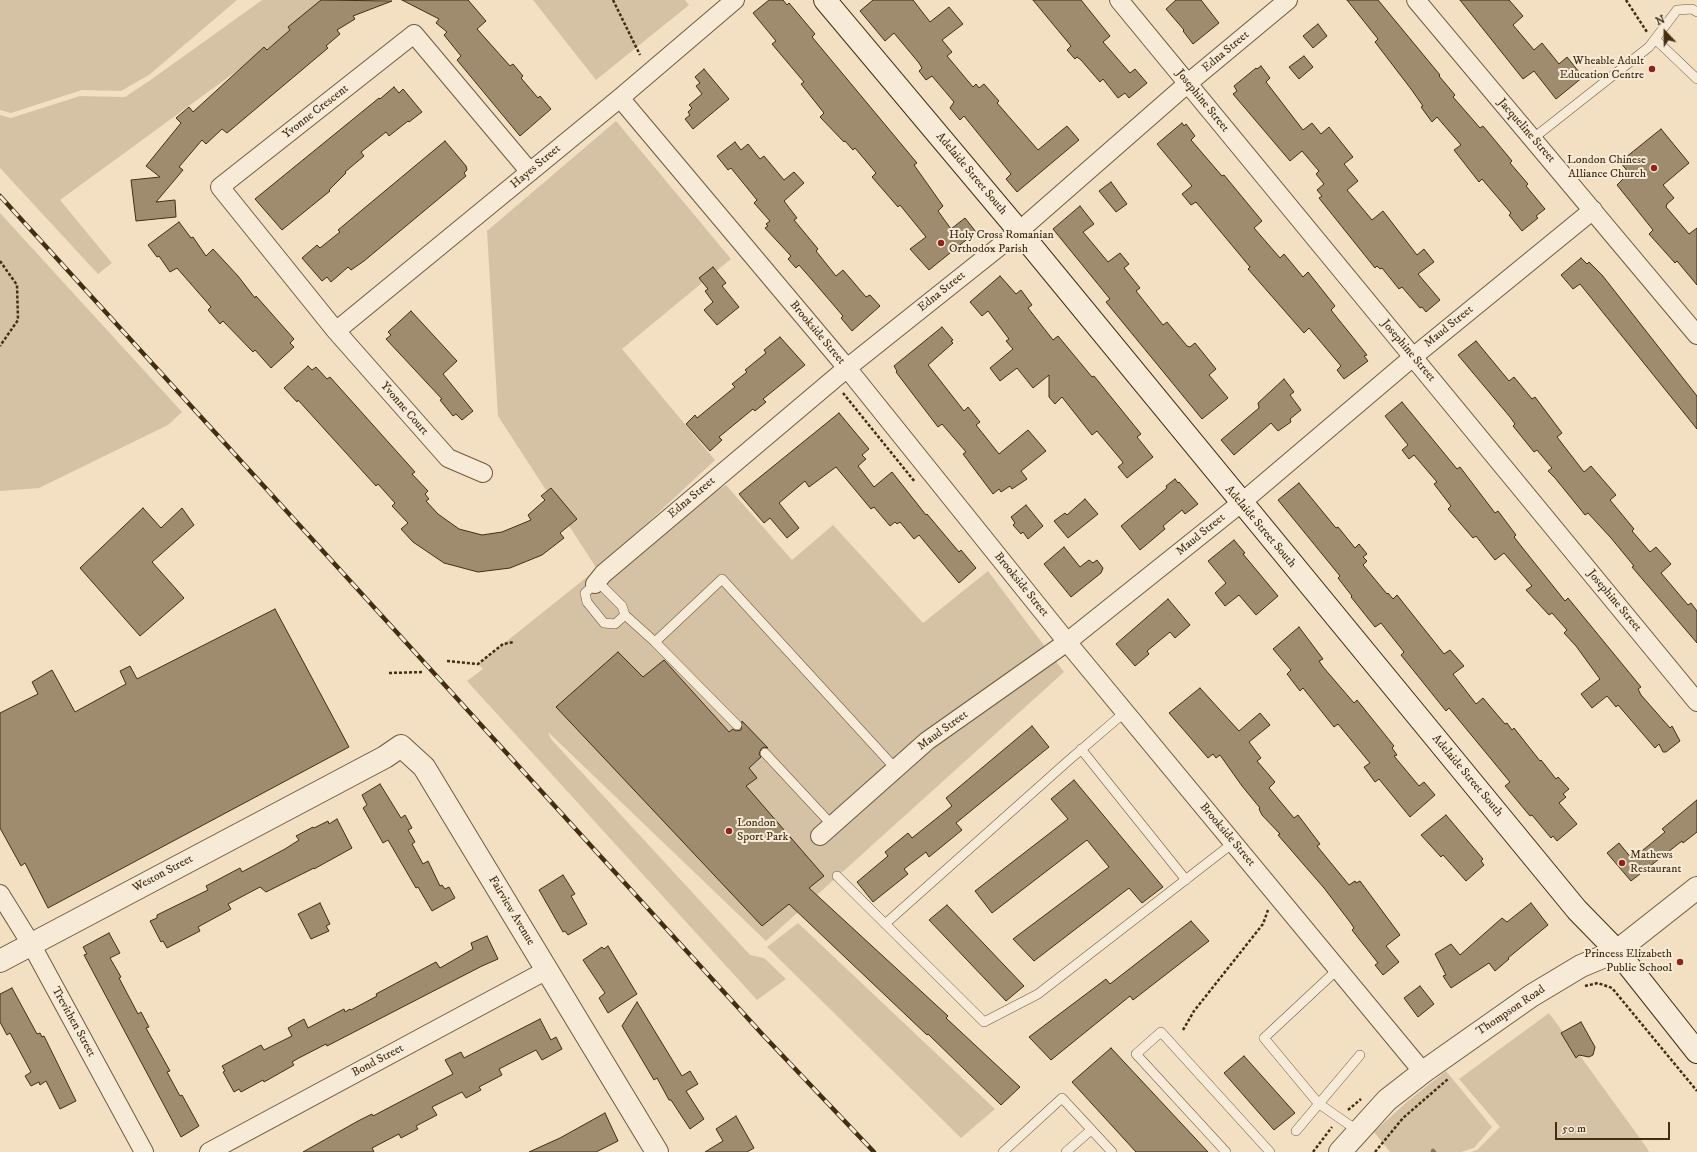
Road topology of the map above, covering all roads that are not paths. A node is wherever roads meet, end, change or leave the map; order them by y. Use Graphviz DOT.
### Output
graph roads {
  1 [pos="825,0"];
  2 [pos="1119,0"];
  3 [pos="1288,0"];
  4 [pos="1416,0"];
  5 [pos="727,2"];
  6 [pos="1697,12"];
  7 [pos="1654,39"];
  8 [pos="1697,79"];
  9 [pos="1187,84"];
  10 [pos="620,98"];
  11 [pos="1531,140"];
  12 [pos="530,172"];
  13 [pos="1593,210"];
  14 [pos="1019,231"];
  15 [pos="336,331"];
  16 [pos="1697,335"];
  17 [pos="1413,357"];
  18 [pos="847,368"];
  19 [pos="483,473"];
  20 [pos="1241,503"];
  21 [pos="595,584"];
  22 [pos="625,615"];
  23 [pos="655,642"];
  24 [pos="1066,642"];
  25 [pos="1697,702"];
  26 [pos="1125,712"];
  27 [pos="737,725"];
  28 [pos="1081,750"];
  29 [pos="765,754"];
  30 [pos="895,768"];
  31 [pos="327,786"];
  32 [pos="826,830"];
  33 [pos="1234,843"];
  34 [pos="837,876"];
  35 [pos="1186,880"];
  36 [pos="1697,888"];
  37 [pos="0,894"];
  38 [pos="885,924"];
  39 [pos="31,944"];
  40 [pos="1617,951"];
  41 [pos="0,962"];
  42 [pos="1338,969"];
  43 [pos="547,970"];
  44 [pos="1697,1052"];
  45 [pos="1360,1055"];
  46 [pos="1423,1072"];
  47 [pos="1318,1103"];
  48 [pos="1091,1130"];
  49 [pos="1296,1131"];
  50 [pos="1358,1131"];
  51 [pos="144,1152"];
  52 [pos="209,1152"];
  53 [pos="657,1152"];
  54 [pos="1003,1152"];
  55 [pos="1066,1152"];
  56 [pos="1112,1152"];
  57 [pos="1226,1152"];
  58 [pos="1270,1152"];
  59 [pos="1340,1152"];
  1 -- 14 [label="street, Adelaide Street South"];
  2 -- 9 [label="street, Josephine Street"];
  3 -- 9 [label="street, Edna Street"];
  4 -- 11 [label="street, Jacqueline Street"];
  5 -- 10 [label="street, Hayes Street"];
  6 -- 7 [label="lane"];
  7 -- 8 [label="lane"];
  7 -- 11 [label="lane"];
  9 -- 14 [label="street, Edna Street"];
  9 -- 17 [label="street, Josephine Street"];
  10 -- 12 [label="street, Hayes Street"];
  10 -- 18 [label="street, Brookside Street"];
  11 -- 13 [label="street, Jacqueline Street"];
  12 -- 15 [label="street, Hayes Street"];
  12 -- 15 [label="street, Yvonne Crescent"];
  13 -- 16 [label="street, Jacqueline Street"];
  13 -- 17 [label="street, Maud Street"];
  14 -- 18 [label="street, Edna Street"];
  14 -- 20 [label="street, Adelaide Street South"];
  15 -- 19 [label="street, Yvonne Court"];
  17 -- 20 [label="street, Maud Street"];
  17 -- 25 [label="street, Josephine Street"];
  18 -- 21 [label="street, Edna Street"];
  18 -- 24 [label="street, Brookside Street"];
  20 -- 24 [label="street, Maud Street"];
  20 -- 40 [label="street, Adelaide Street South"];
  21 -- 22 [label="lane"];
  21 -- 22 [label="lane"];
  22 -- 23 [label="lane"];
  23 -- 27 [label="lane"];
  23 -- 30 [label="lane"];
  24 -- 26 [label="street, Brookside Street"];
  24 -- 30 [label="street, Maud Street"];
  26 -- 28 [label="lane"];
  26 -- 33 [label="street, Brookside Street"];
  28 -- 35 [label="lane"];
  28 -- 38 [label="lane"];
  29 -- 32 [label="lane"];
  30 -- 32 [label="street, Maud Street"];
  31 -- 39 [label="street, Weston Street"];
  31 -- 43 [label="street, Fairview Avenue"];
  33 -- 35 [label="lane"];
  33 -- 42 [label="street, Brookside Street"];
  34 -- 38 [label="lane"];
  35 -- 38 [label="lane"];
  36 -- 40 [label="street, Thompson Road"];
  37 -- 39 [label="street, Trevithen Street"];
  39 -- 41 [label="street, Weston Street"];
  39 -- 51 [label="street, Trevithen Street"];
  40 -- 44 [label="street, Adelaide Street South"];
  40 -- 46 [label="street, Thompson Road"];
  42 -- 46 [label="street, Brookside Street"];
  42 -- 47 [label="lane"];
  43 -- 52 [label="street, Bond Street"];
  43 -- 53 [label="street, Fairview Avenue"];
  45 -- 47 [label="lane"];
  46 -- 50 [label="street, Thompson Road"];
  47 -- 49 [label="lane"];
  47 -- 50 [label="lane"];
  48 -- 54 [label="lane"];
  48 -- 55 [label="lane"];
  48 -- 56 [label="lane"];
  50 -- 59 [label="street, Thompson Road"];
  57 -- 58 [label="lane"];
}
